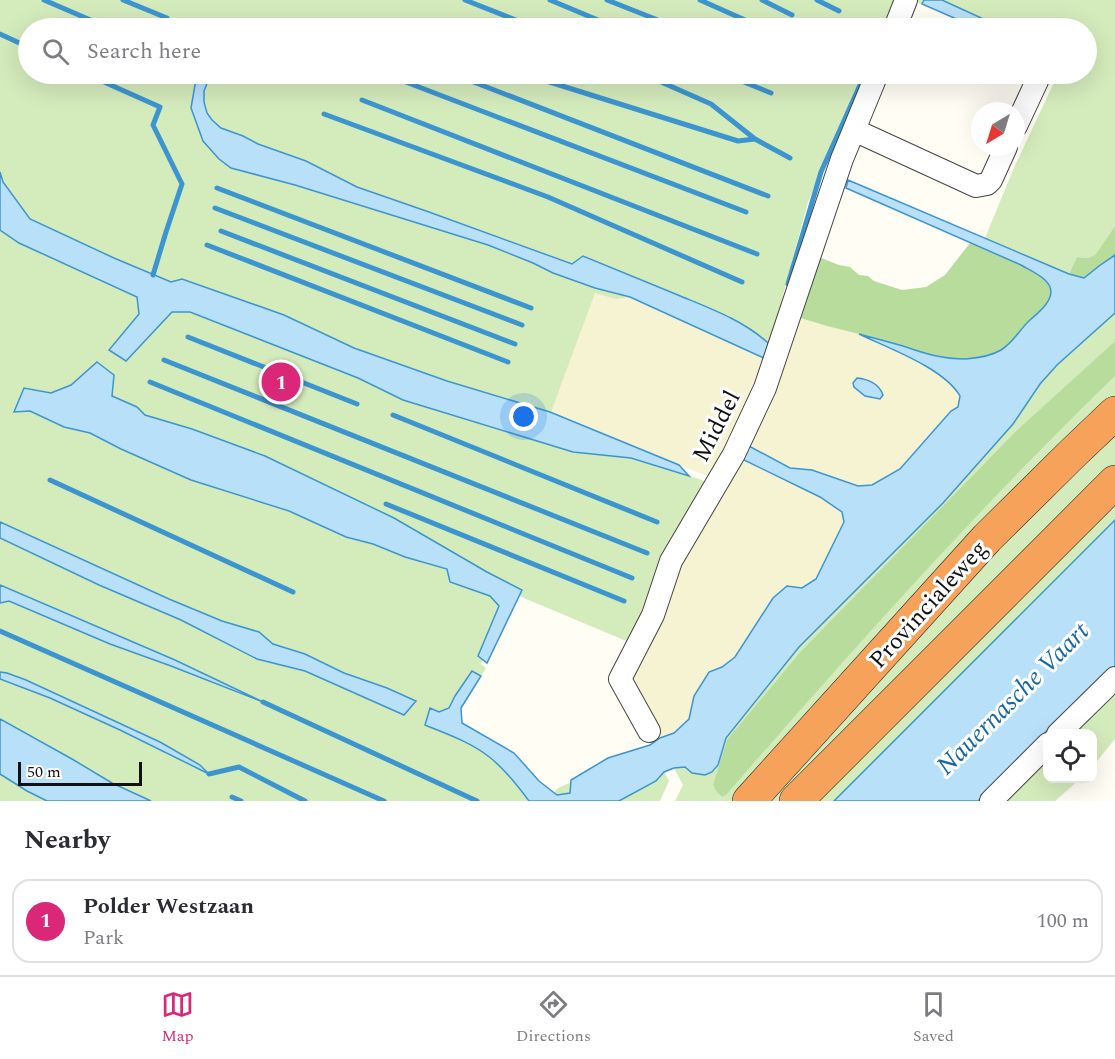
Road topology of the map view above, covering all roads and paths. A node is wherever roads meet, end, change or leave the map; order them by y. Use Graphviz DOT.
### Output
graph roads {
  1 [pos="906,0"];
  2 [pos="899,18"];
  3 [pos="873,84"];
  4 [pos="1036,84"];
  5 [pos="1025,107"];
  6 [pos="854,130"];
  7 [pos="1002,156"];
  8 [pos="1115,413"];
  9 [pos="1115,483"];
  10 [pos="1115,678"];
  11 [pos="1063,729"];
  12 [pos="649,731"];
  13 [pos="1043,748"];
  14 [pos="749,801"];
  15 [pos="796,801"];
  16 [pos="991,801"];
  1 -- 2 [label="street"];
  3 -- 6 [label="street, Middel"];
  4 -- 5 [label="street"];
  6 -- 7 [label="street"];
  6 -- 12 [label="street, Middel"];
  8 -- 14 [label="highway, Provincialeweg"];
  9 -- 15 [label="highway, Provincialeweg"];
  10 -- 11 [label="street"];
  13 -- 16 [label="street"];
}
